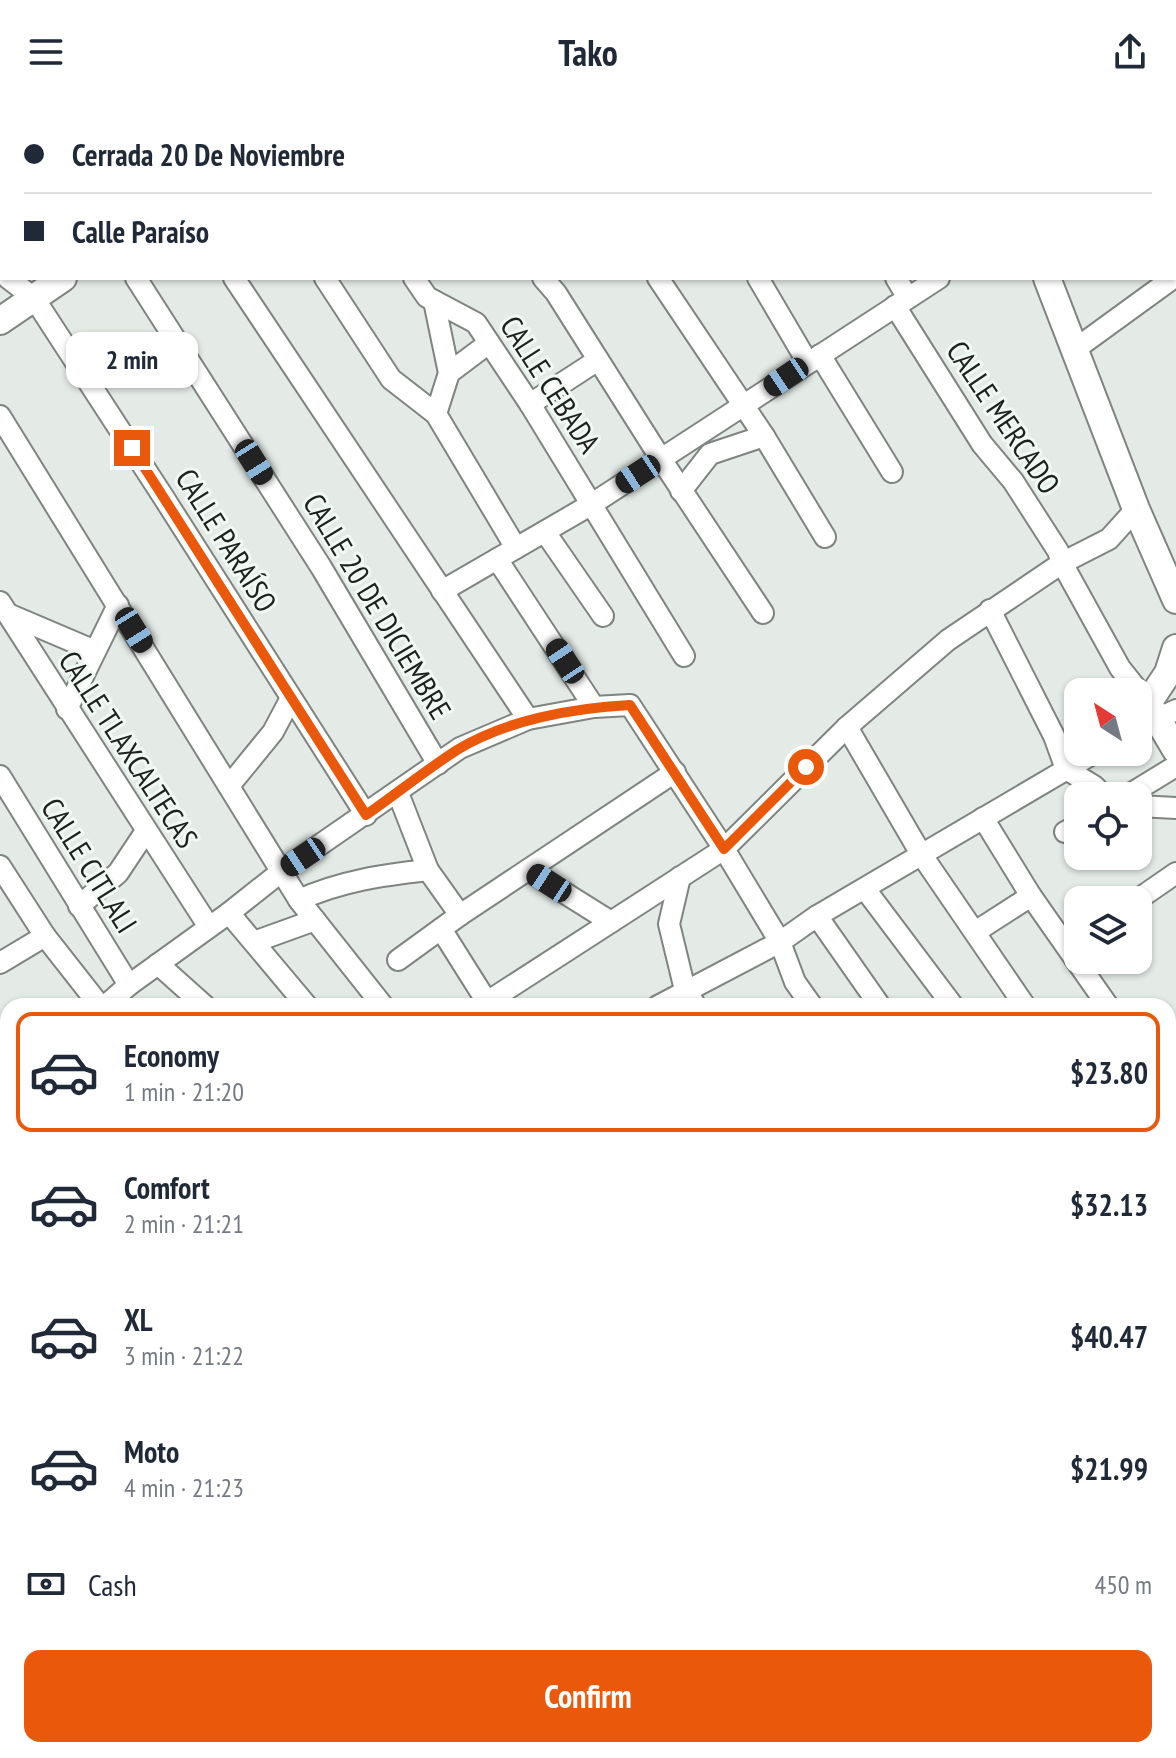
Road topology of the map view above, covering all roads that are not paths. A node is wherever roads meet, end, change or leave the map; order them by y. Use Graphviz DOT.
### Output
graph roads {
  1 [pos="11,280"];
  2 [pos="60,280"];
  3 [pos="137,280"];
  4 [pos="235,280"];
  5 [pos="326,280"];
  6 [pos="415,280"];
  7 [pos="545,280"];
  8 [pos="659,280"];
  9 [pos="759,280"];
  10 [pos="896,280"];
  11 [pos="936,280"];
  12 [pos="1049,280"];
  13 [pos="1170,280"];
  14 [pos="34,298"];
  15 [pos="434,301"];
  16 [pos="901,302"];
  17 [pos="0,321"];
  18 [pos="489,343"];
  19 [pos="1074,350"];
  20 [pos="814,359"];
  21 [pos="598,360"];
  22 [pos="449,373"];
  23 [pos="530,404"];
  24 [pos="743,407"];
  25 [pos="436,414"];
  26 [pos="0,416"];
  27 [pos="764,436"];
  28 [pos="661,459"];
  29 [pos="892,472"];
  30 [pos="681,491"];
  31 [pos="592,504"];
  32 [pos="1136,509"];
  33 [pos="545,532"];
  34 [pos="825,537"];
  35 [pos="516,548"];
  36 [pos="497,559"];
  37 [pos="1062,563"];
  38 [pos="442,591"];
  39 [pos="1176,600"];
  40 [pos="118,605"];
  41 [pos="4,608"];
  42 [pos="990,610"];
  43 [pos="763,613"];
  44 [pos="603,616"];
  45 [pos="1176,648"];
  46 [pos="95,651"];
  47 [pos="684,656"];
  48 [pos="291,698"];
  49 [pos="594,707"];
  50 [pos="67,709"];
  51 [pos="1154,715"];
  52 [pos="528,719"];
  53 [pos="847,727"];
  54 [pos="1176,750"];
  55 [pos="438,764"];
  56 [pos="1071,766"];
  57 [pos="1176,766"];
  58 [pos="1066,769"];
  59 [pos="675,772"];
  60 [pos="0,776"];
  61 [pos="1087,782"];
  62 [pos="1150,782"];
  63 [pos="229,786"];
  64 [pos="398,793"];
  65 [pos="1152,807"];
  66 [pos="1176,808"];
  67 [pos="366,815"];
  68 [pos="983,818"];
  69 [pos="146,831"];
  70 [pos="724,849"];
  71 [pos="921,854"];
  72 [pos="0,866"];
  73 [pos="428,870"];
  74 [pos="528,870"];
  75 [pos="282,871"];
  76 [pos="1176,873"];
  77 [pos="680,877"];
  78 [pos="865,889"];
  79 [pos="1152,890"];
  80 [pos="1031,896"];
  81 [pos="299,900"];
  82 [pos="79,906"];
  83 [pos="229,913"];
  84 [pos="460,915"];
  85 [pos="817,916"];
  86 [pos="315,920"];
  87 [pos="611,922"];
  88 [pos="209,927"];
  89 [pos="441,929"];
  90 [pos="975,932"];
  91 [pos="45,936"];
  92 [pos="254,942"];
  93 [pos="780,942"];
  94 [pos="398,960"];
  95 [pos="0,963"];
  96 [pos="158,964"];
  97 [pos="129,985"];
  98 [pos="95,998"];
  99 [pos="112,998"];
  100 [pos="196,998"];
  101 [pos="300,998"];
  102 [pos="377,998"];
  103 [pos="481,998"];
  104 [pos="493,998"];
  105 [pos="690,998"];
  106 [pos="806,998"];
  107 [pos="874,998"];
  108 [pos="947,998"];
  109 [pos="1020,998"];
  110 [pos="1102,998"];
  1 -- 14 [label="street, CALLE PARAÍSO"];
  2 -- 14 [label="main road"];
  3 -- 55 [label="street, CALLE 20 DE DICIEMBRE"];
  4 -- 38 [label="street"];
  5 -- 25 [label="street"];
  6 -- 15 [label="street, CALLE CEBADA"];
  7 -- 21 [label="street"];
  8 -- 24 [label="street"];
  9 -- 20 [label="street"];
  10 -- 16 [label="street, CALLE MERCADO"];
  11 -- 16 [label="street"];
  12 -- 19 [label="main road"];
  13 -- 19 [label="street"];
  14 -- 17 [label="main road"];
  14 -- 48 [label="street, CALLE PARAÍSO"];
  15 -- 18 [label="street, CALLE CEBADA"];
  15 -- 22 [label="street"];
  16 -- 20 [label="street"];
  16 -- 37 [label="street, CALLE MERCADO"];
  18 -- 22 [label="street"];
  18 -- 23 [label="street, CALLE CEBADA"];
  19 -- 32 [label="main road"];
  20 -- 24 [label="street"];
  20 -- 29 [label="street"];
  21 -- 23 [label="street"];
  21 -- 28 [label="street"];
  22 -- 25 [label="street"];
  23 -- 31 [label="street, CALLE CEBADA"];
  24 -- 27 [label="street"];
  24 -- 28 [label="street"];
  25 -- 35 [label="street"];
  26 -- 40 [label="street"];
  27 -- 30 [label="street"];
  27 -- 34 [label="street"];
  28 -- 30 [label="street"];
  28 -- 31 [label="street"];
  30 -- 43 [label="street"];
  31 -- 33 [label="street"];
  31 -- 47 [label="street, CALLE CEBADA"];
  32 -- 37 [label="street"];
  32 -- 39 [label="main road"];
  33 -- 35 [label="street"];
  33 -- 44 [label="street"];
  35 -- 36 [label="street"];
  36 -- 38 [label="street"];
  36 -- 49 [label="street"];
  37 -- 42 [label="street"];
  37 -- 51 [label="street, CALLE MERCADO"];
  38 -- 52 [label="street"];
  40 -- 46 [label="street"];
  40 -- 63 [label="street"];
  41 -- 46 [label="street"];
  41 -- 50 [label="street, CALLE TLAXCALTECAS"];
  42 -- 53 [label="street"];
  42 -- 58 [label="street"];
  45 -- 51 [label="main road"];
  46 -- 50 [label="street"];
  48 -- 63 [label="street"];
  48 -- 67 [label="street, CALLE PARAÍSO"];
  49 -- 52 [label="street"];
  49 -- 59 [label="street"];
  50 -- 69 [label="street, CALLE TLAXCALTECAS"];
  51 -- 54 [label="main road"];
  52 -- 55 [label="street"];
  53 -- 70 [label="street"];
  53 -- 71 [label="street"];
  55 -- 64 [label="street"];
  56 -- 58 [label="street"];
  57 -- 62 [label="street"];
  58 -- 61 [label="street"];
  58 -- 68 [label="street"];
  59 -- 70 [label="street"];
  59 -- 74 [label="street"];
  60 -- 82 [label="street, CALLE CITLALI"];
  63 -- 75 [label="street"];
  64 -- 67 [label="street"];
  64 -- 73 [label="street"];
  65 -- 66 [label="street"];
  67 -- 75 [label="street"];
  68 -- 71 [label="street"];
  68 -- 80 [label="street"];
  69 -- 82 [label="street"];
  69 -- 88 [label="street, CALLE TLAXCALTECAS"];
  70 -- 77 [label="street"];
  70 -- 93 [label="street"];
  71 -- 78 [label="street"];
  71 -- 90 [label="street"];
  72 -- 91 [label="street"];
  73 -- 81 [label="street"];
  73 -- 84 [label="street"];
  74 -- 84 [label="street"];
  74 -- 87 [label="street"];
  75 -- 81 [label="street"];
  75 -- 83 [label="street"];
  76 -- 79 [label="street"];
  77 -- 87 [label="street"];
  77 -- 105 [label="street"];
  78 -- 85 [label="street"];
  78 -- 108 [label="street"];
  80 -- 90 [label="street"];
  80 -- 110 [label="street"];
  81 -- 86 [label="street"];
  82 -- 97 [label="street, CALLE CITLALI"];
  83 -- 88 [label="street"];
  83 -- 92 [label="street"];
  84 -- 89 [label="street"];
  85 -- 93 [label="street"];
  85 -- 107 [label="street"];
  86 -- 92 [label="street"];
  86 -- 102 [label="street"];
  87 -- 104 [label="street"];
  88 -- 96 [label="street"];
  89 -- 94 [label="street"];
  89 -- 103 [label="street"];
  90 -- 109 [label="street"];
  91 -- 95 [label="street"];
  91 -- 98 [label="street"];
  92 -- 101 [label="street"];
  93 -- 105 [label="street"];
  93 -- 106 [label="street"];
  96 -- 97 [label="street"];
  96 -- 100 [label="street"];
  97 -- 99 [label="street"];
}
